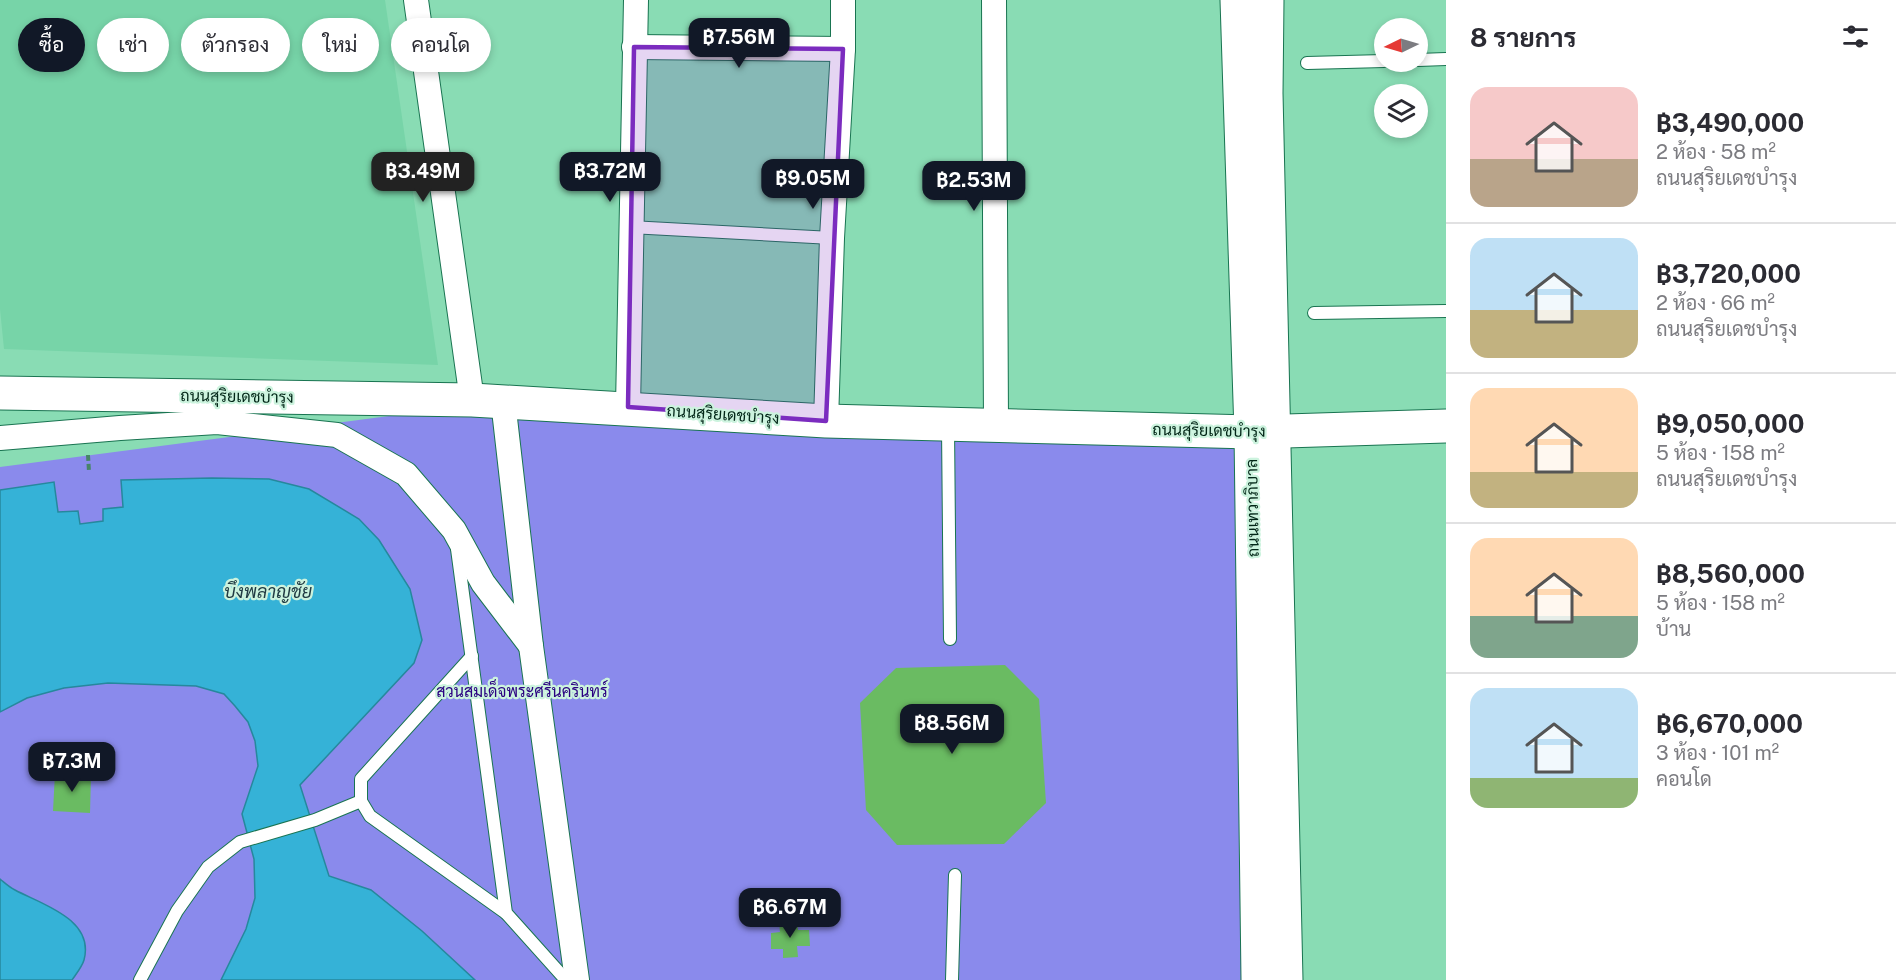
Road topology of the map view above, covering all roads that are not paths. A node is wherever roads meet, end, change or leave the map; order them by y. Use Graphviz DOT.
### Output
graph roads {
  1 [pos="416,0"];
  2 [pos="636,0"];
  3 [pos="843,0"];
  4 [pos="994,0"];
  5 [pos="1237,0"];
  6 [pos="1267,0"];
  7 [pos="634,47"];
  8 [pos="843,50"];
  9 [pos="1446,59"];
  10 [pos="1428,60"];
  11 [pos="1374,61"];
  12 [pos="1307,63"];
  13 [pos="630,227"];
  14 [pos="832,238"];
  15 [pos="1446,311"];
  16 [pos="1314,313"];
  17 [pos="0,393"];
  18 [pos="487,400"];
  19 [pos="628,407"];
  20 [pos="826,421"];
  21 [pos="948,423"];
  22 [pos="996,424"];
  23 [pos="1446,426"];
  24 [pos="1262,432"];
  25 [pos="0,438"];
  26 [pos="454,530"];
  27 [pos="950,639"];
  28 [pos="531,646"];
  29 [pos="472,656"];
  30 [pos="361,801"];
  31 [pos="955,875"];
  32 [pos="506,913"];
  33 [pos="140,980"];
  34 [pos="566,980"];
  35 [pos="577,980"];
  36 [pos="952,980"];
  37 [pos="1258,980"];
  38 [pos="1286,980"];
  1 -- 18 [label="street"];
  2 -- 7 [label="street"];
  3 -- 8 [label="street"];
  4 -- 22 [label="street"];
  5 -- 24 [label="main road, ถนนเทวาภิบาล"];
  6 -- 24 [label="main road, ถนนเทวาภิบาล"];
  7 -- 8 [label="street"];
  7 -- 13 [label="street"];
  8 -- 14 [label="street"];
  9 -- 10 [label="lane"];
  11 -- 12 [label="lane"];
  13 -- 14 [label="lane"];
  13 -- 19 [label="street"];
  14 -- 20 [label="street"];
  15 -- 16 [label="lane"];
  17 -- 18 [label="main road, ถนนสุริยเดชบำรุง"];
  18 -- 19 [label="main road, ถนนสุริยเดชบำรุง"];
  18 -- 28 [label="street"];
  19 -- 20 [label="main road, ถนนสุริยเดชบำรุง"];
  20 -- 21 [label="main road, ถนนสุริยเดชบำรุง"];
  21 -- 22 [label="main road, ถนนสุริยเดชบำรุง"];
  21 -- 27 [label="lane"];
  22 -- 24 [label="main road, ถนนสุริยเดชบำรุง"];
  23 -- 24 [label="main road, ถนนสุริยเดชบำรุง"];
  24 -- 37 [label="main road, ถนนเทวาภิบาล"];
  24 -- 38 [label="main road, ถนนเทวาภิบาล"];
  25 -- 26 [label="street"];
  26 -- 28 [label="street"];
  26 -- 29 [label="lane"];
  28 -- 35 [label="street"];
  29 -- 30 [label="lane"];
  29 -- 32 [label="lane"];
  30 -- 32 [label="lane"];
  30 -- 33 [label="lane"];
  31 -- 36 [label="lane"];
  32 -- 34 [label="lane"];
}
